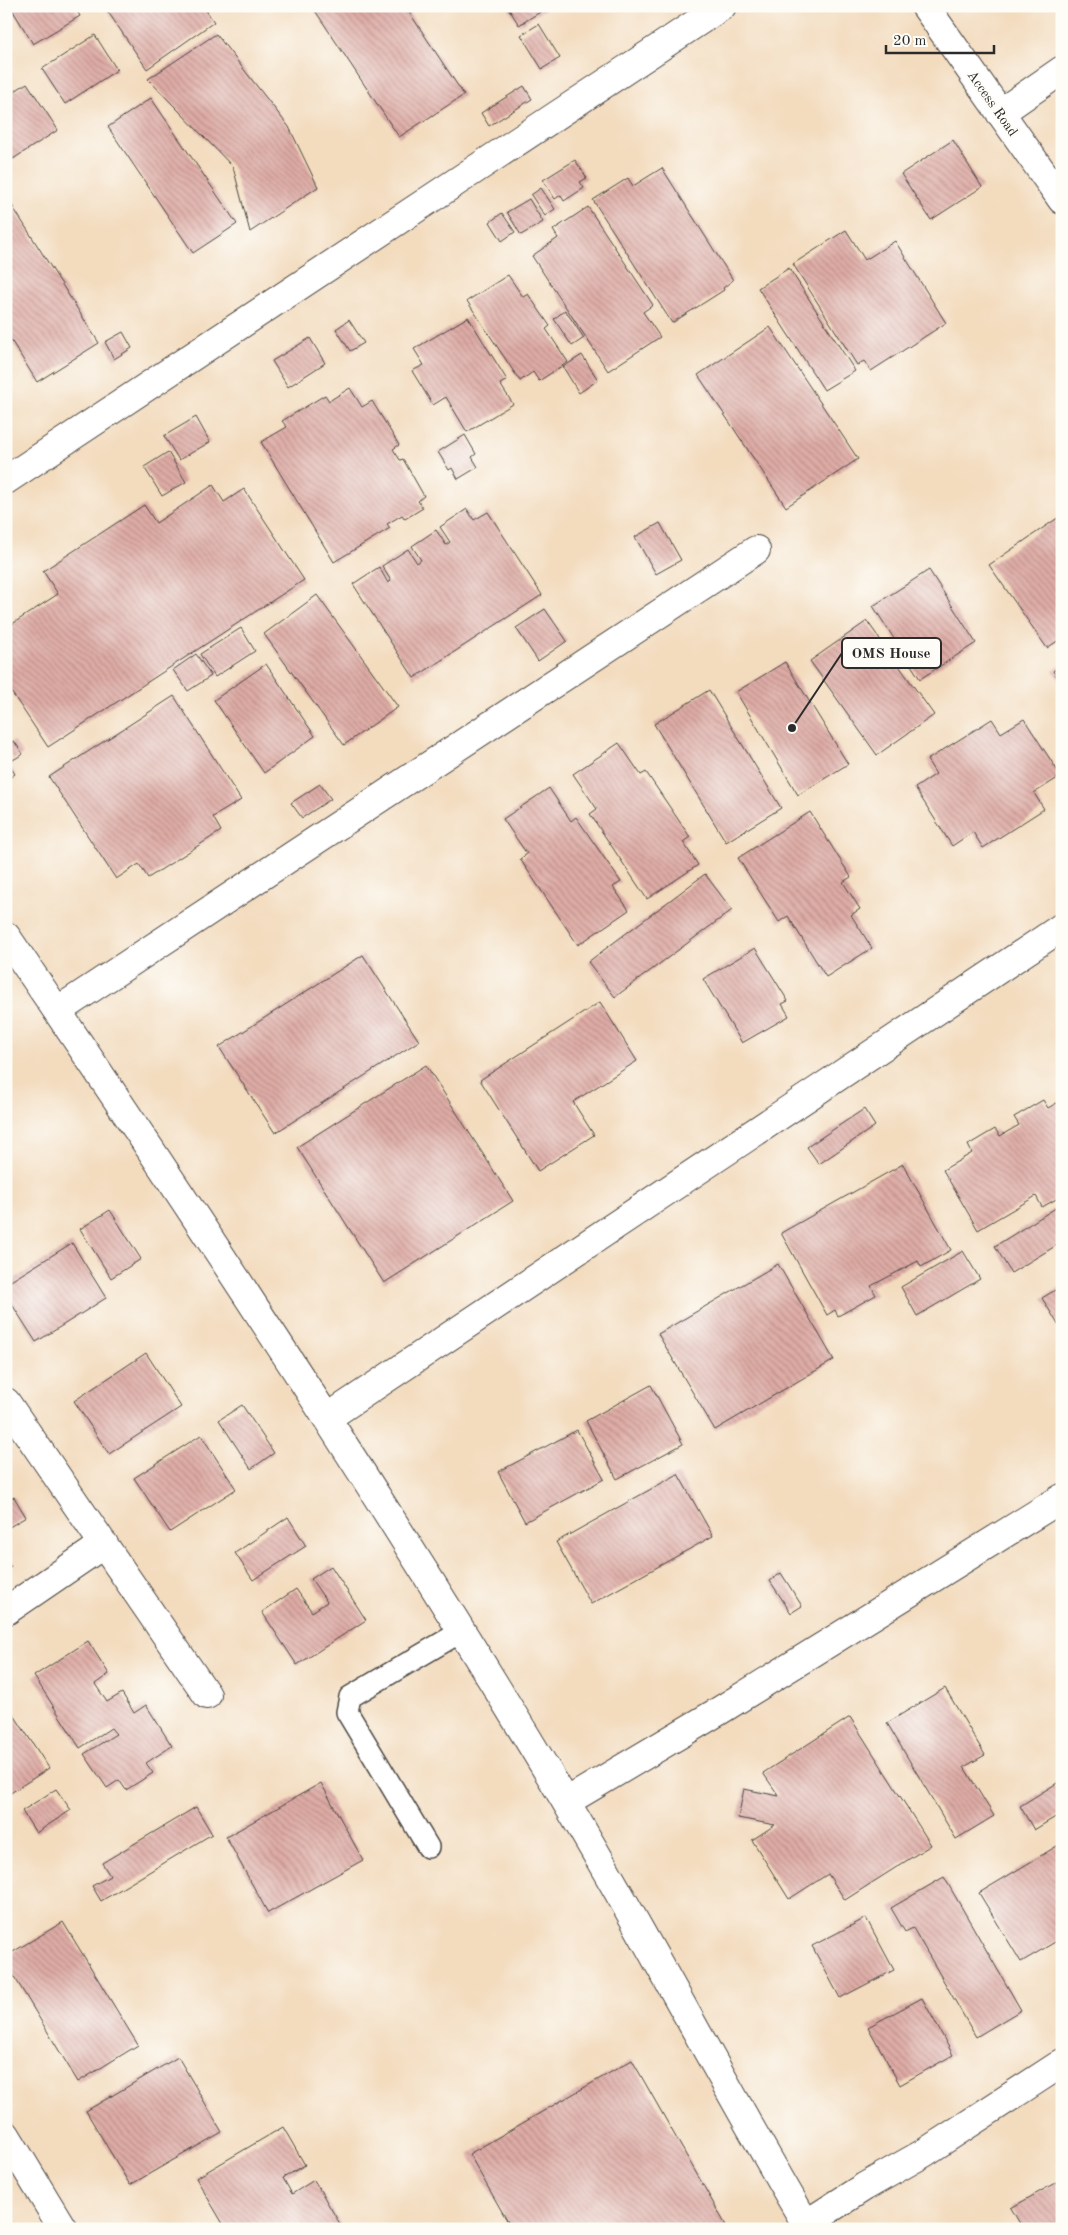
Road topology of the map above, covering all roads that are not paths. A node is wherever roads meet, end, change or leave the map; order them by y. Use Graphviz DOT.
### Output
graph roads {
  1 [pos="722,6"];
  2 [pos="925,6"];
  3 [pos="1062,70"];
  4 [pos="1000,113"];
  5 [pos="1062,200"];
  6 [pos="6,480"];
  7 [pos="756,550"];
  8 [pos="1062,927"];
  9 [pos="6,936"];
  10 [pos="57,1011"];
  11 [pos="6,1402"];
  12 [pos="327,1418"];
  13 [pos="1062,1498"];
  14 [pos="104,1544"];
  15 [pos="6,1611"];
  16 [pos="462,1630"];
  17 [pos="208,1695"];
  18 [pos="566,1802"];
  19 [pos="428,1847"];
  20 [pos="1062,2064"];
  21 [pos="6,2136"];
  22 [pos="807,2226"];
  23 [pos="63,2229"];
  1 -- 6 [label="street"];
  2 -- 4 [label="street, Access Road"];
  3 -- 4 [label="street"];
  4 -- 5 [label="street, Access Road"];
  7 -- 10 [label="street"];
  8 -- 12 [label="street"];
  9 -- 10 [label="street"];
  10 -- 12 [label="street"];
  11 -- 14 [label="street"];
  12 -- 16 [label="street"];
  13 -- 18 [label="street"];
  14 -- 15 [label="street"];
  14 -- 17 [label="street"];
  16 -- 18 [label="street"];
  16 -- 19 [label="lane"];
  18 -- 22 [label="street"];
  20 -- 22 [label="street"];
  21 -- 23 [label="street"];
}
